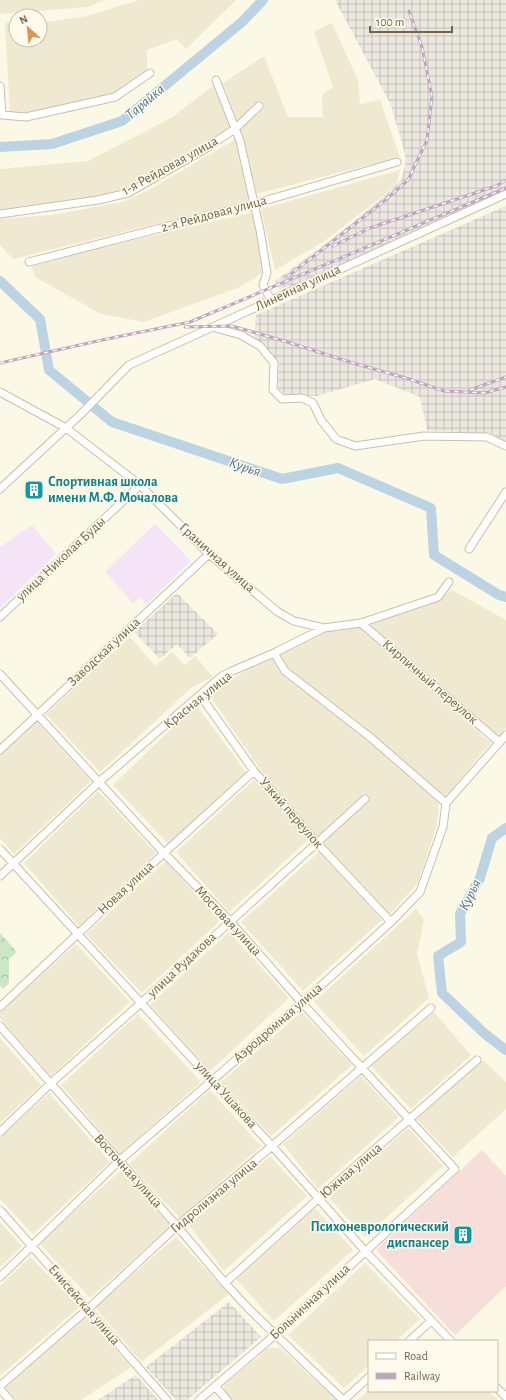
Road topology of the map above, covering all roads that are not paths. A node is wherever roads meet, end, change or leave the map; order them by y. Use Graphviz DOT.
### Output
graph roads {
  1 [pos="150,73"];
  2 [pos="216,80"];
  3 [pos="0,86"];
  4 [pos="259,106"];
  5 [pos="236,128"];
  6 [pos="397,162"];
  7 [pos="506,194"];
  8 [pos="254,204"];
  9 [pos="0,214"];
  10 [pos="29,262"];
  11 [pos="271,300"];
  12 [pos="212,327"];
  13 [pos="0,392"];
  14 [pos="66,428"];
  15 [pos="506,446"];
  16 [pos="140,485"];
  17 [pos="0,489"];
  18 [pos="506,492"];
  19 [pos="469,549"];
  20 [pos="209,554"];
  21 [pos="449,582"];
  22 [pos="0,617"];
  23 [pos="361,623"];
  24 [pos="324,628"];
  25 [pos="274,653"];
  26 [pos="0,674"];
  27 [pos="200,695"];
  28 [pos="38,715"];
  29 [pos="506,735"];
  30 [pos="499,742"];
  31 [pos="0,750"];
  32 [pos="254,771"];
  33 [pos="99,782"];
  34 [pos="364,799"];
  35 [pos="446,803"];
  36 [pos="317,843"];
  37 [pos="0,849"];
  38 [pos="164,853"];
  39 [pos="14,864"];
  40 [pos="0,876"];
  41 [pos="230,921"];
  42 [pos="392,922"];
  43 [pos="78,934"];
  44 [pos="141,1003"];
  45 [pos="302,1003"];
  46 [pos="0,1007"];
  47 [pos="431,1008"];
  48 [pos="0,1026"];
  49 [pos="478,1060"];
  50 [pos="362,1068"];
  51 [pos="212,1080"];
  52 [pos="50,1084"];
  53 [pos="410,1120"];
  54 [pos="0,1132"];
  55 [pos="272,1146"];
  56 [pos="119,1161"];
  57 [pos="455,1169"];
  58 [pos="318,1199"];
  59 [pos="0,1210"];
  60 [pos="178,1226"];
  61 [pos="32,1245"];
  62 [pos="365,1251"];
  63 [pos="0,1278"];
  64 [pos="225,1282"];
  65 [pos="88,1309"];
  66 [pos="432,1321"];
  67 [pos="276,1334"];
  68 [pos="410,1340"];
  69 [pos="450,1340"];
  70 [pos="368,1379"];
  71 [pos="0,1386"];
  72 [pos="215,1386"];
  73 [pos="0,1389"];
  74 [pos="498,1389"];
  75 [pos="506,1397"];
  76 [pos="10,1400"];
  77 [pos="166,1400"];
  78 [pos="199,1400"];
  79 [pos="227,1400"];
  80 [pos="343,1400"];
  1 -- 3 [label="street"];
  2 -- 5 [label="street"];
  4 -- 5 [label="street, 1-я Рейдовая улица"];
  5 -- 8 [label="street"];
  5 -- 9 [label="street, 1-я Рейдовая улица"];
  6 -- 8 [label="street, 2-я Рейдовая улица"];
  7 -- 11 [label="street, Линейная улица"];
  8 -- 10 [label="street, 2-я Рейдовая улица"];
  8 -- 11 [label="street"];
  11 -- 12 [label="street, Линейная улица"];
  12 -- 14 [label="street, Линейная улица"];
  12 -- 15 [label="street"];
  13 -- 14 [label="street, Граничная улица"];
  14 -- 16 [label="street, Граничная улица"];
  14 -- 17 [label="street, Линейная улица"];
  16 -- 20 [label="street, Граничная улица"];
  16 -- 22 [label="street, улица Николая Буды"];
  18 -- 19 [label="street"];
  20 -- 24 [label="street, Граничная улица"];
  20 -- 28 [label="street, Заводская улица"];
  21 -- 23 [label="street, Красная улица"];
  23 -- 24 [label="street, Красная улица"];
  23 -- 30 [label="street, Кирпичный переулок"];
  24 -- 25 [label="street, Красная улица"];
  25 -- 27 [label="street, Красная улица"];
  25 -- 35 [label="street"];
  26 -- 28 [label="street, Мостовая улица"];
  27 -- 32 [label="street, Узкий переулок"];
  27 -- 33 [label="street, Красная улица"];
  28 -- 31 [label="street, Заводская улица"];
  28 -- 33 [label="street, Мостовая улица"];
  29 -- 30 [label="street"];
  30 -- 35 [label="street"];
  32 -- 36 [label="street, Узкий переулок"];
  32 -- 38 [label="street, Новая улица"];
  33 -- 38 [label="street, Мостовая улица"];
  33 -- 39 [label="street, Красная улица"];
  34 -- 36 [label="street, улица Рудакова"];
  35 -- 42 [label="street, Аэродромная улица"];
  36 -- 41 [label="street, улица Рудакова"];
  36 -- 42 [label="street, Узкий переулок"];
  37 -- 39 [label="street, улица Ушакова"];
  38 -- 41 [label="street, Мостовая улица"];
  38 -- 43 [label="street, Новая улица"];
  39 -- 40 [label="street, Красная улица"];
  39 -- 43 [label="street, улица Ушакова"];
  41 -- 44 [label="street, улица Рудакова"];
  41 -- 45 [label="street, Мостовая улица"];
  42 -- 45 [label="street, Аэродромная улица"];
  43 -- 44 [label="street, улица Ушакова"];
  43 -- 46 [label="street, Новая улица"];
  44 -- 51 [label="street, улица Ушакова"];
  44 -- 52 [label="street, улица Рудакова"];
  45 -- 50 [label="street, Мостовая улица"];
  45 -- 51 [label="street, Аэродромная улица"];
  47 -- 50 [label="street, Гидролизная улица"];
  48 -- 52 [label="street, Восточная улица"];
  49 -- 53 [label="street, Южная улица"];
  50 -- 53 [label="street, Мостовая улица"];
  50 -- 55 [label="street, Гидролизная улица"];
  51 -- 55 [label="street, улица Ушакова"];
  51 -- 56 [label="street, Аэродромная улица"];
  52 -- 54 [label="street, улица Рудакова"];
  52 -- 56 [label="street, Восточная улица"];
  53 -- 57 [label="street, Мостовая улица"];
  53 -- 58 [label="street, Южная улица"];
  55 -- 58 [label="street, улица Ушакова"];
  55 -- 60 [label="street, Гидролизная улица"];
  56 -- 60 [label="street, Восточная улица"];
  56 -- 61 [label="street, Аэродромная улица"];
  57 -- 62 [label="street, Больничная улица"];
  58 -- 62 [label="street, улица Ушакова"];
  58 -- 64 [label="street, Южная улица"];
  59 -- 61 [label="street, Енисейская улица"];
  60 -- 64 [label="street, Восточная улица"];
  60 -- 65 [label="street, Гидролизная улица"];
  61 -- 63 [label="street, Аэродромная улица"];
  61 -- 65 [label="street, Енисейская улица"];
  62 -- 66 [label="street, улица Ушакова"];
  62 -- 67 [label="street, Больничная улица"];
  64 -- 67 [label="street, Восточная улица"];
  65 -- 71 [label="street, Гидролизная улица"];
  65 -- 77 [label="street, Енисейская улица"];
  66 -- 68 [label="street"];
  66 -- 69 [label="street, улица Ушакова"];
  67 -- 72 [label="street, Больничная улица"];
  67 -- 80 [label="street, Восточная улица"];
  70 -- 80 [label="street"];
  72 -- 78 [label="street, Больничная улица"];
  72 -- 79 [label="street"];
  73 -- 76 [label="street"];
  74 -- 75 [label="street"];
}
